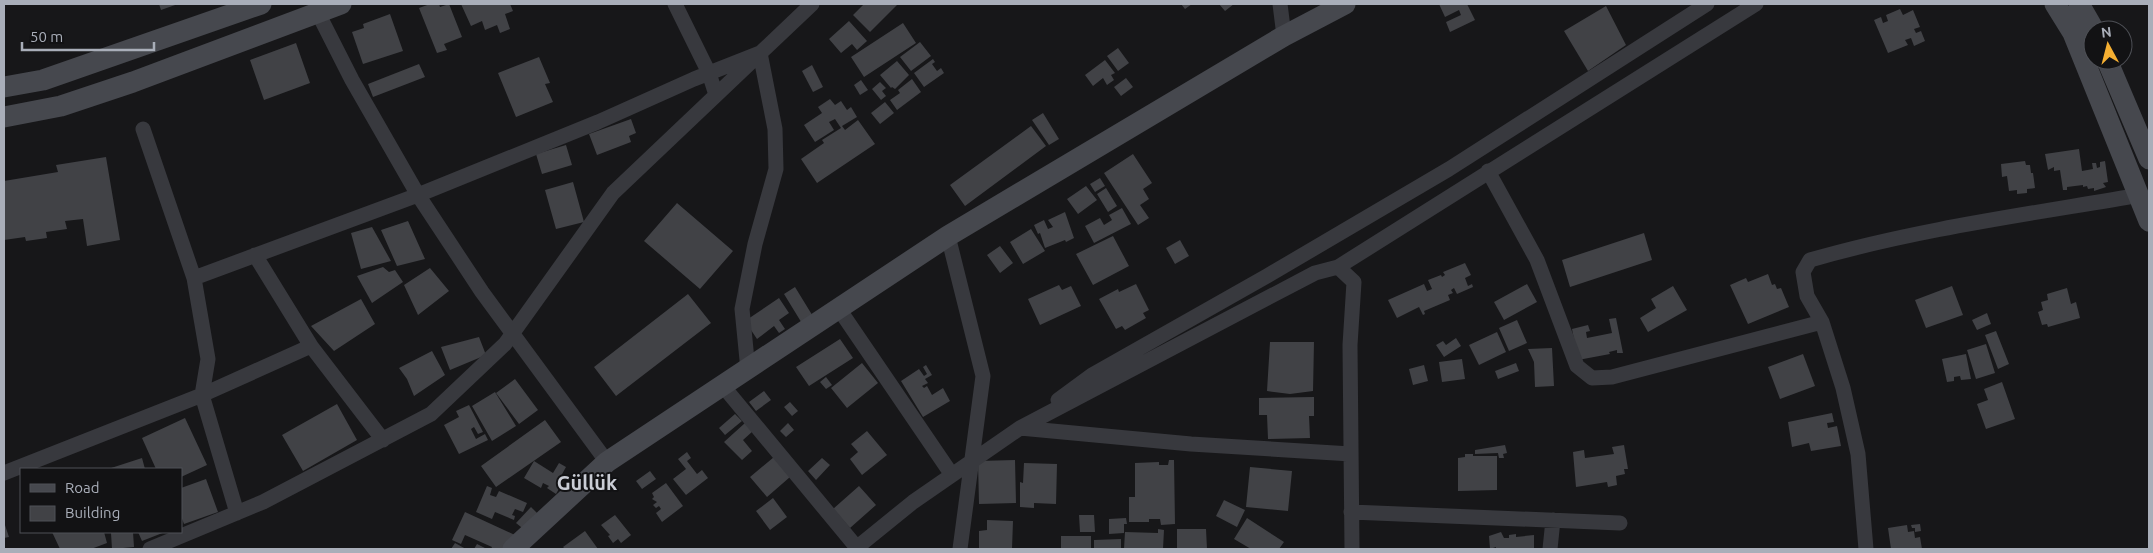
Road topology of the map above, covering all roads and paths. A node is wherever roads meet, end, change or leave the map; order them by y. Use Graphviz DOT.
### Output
graph roads {
  1 [pos="261,4"];
  2 [pos="341,4"];
  3 [pos="675,4"];
  4 [pos="812,4"];
  5 [pos="1280,4"];
  6 [pos="1345,4"];
  7 [pos="1707,4"];
  8 [pos="1756,4"];
  9 [pos="2055,4"];
  10 [pos="2080,4"];
  11 [pos="318,13"];
  12 [pos="2089,20"];
  13 [pos="1284,36"];
  14 [pos="760,53"];
  15 [pos="2111,70"];
  16 [pos="708,73"];
  17 [pos="4,87"];
  18 [pos="716,95"];
  19 [pos="4,116"];
  20 [pos="143,129"];
  21 [pos="2149,159"];
  22 [pos="1488,171"];
  23 [pos="418,195"];
  24 [pos="2140,195"];
  25 [pos="2149,221"];
  26 [pos="948,236"];
  27 [pos="255,256"];
  28 [pos="1338,267"];
  29 [pos="194,278"];
  30 [pos="838,309"];
  31 [pos="1822,322"];
  32 [pos="513,333"];
  33 [pos="311,346"];
  34 [pos="748,370"];
  35 [pos="724,386"];
  36 [pos="202,395"];
  37 [pos="1020,428"];
  38 [pos="382,440"];
  39 [pos="1351,454"];
  40 [pos="971,461"];
  41 [pos="607,462"];
  42 [pos="4,473"];
  43 [pos="952,475"];
  44 [pos="1351,512"];
  45 [pos="237,513"];
  46 [pos="1553,520"];
  47 [pos="1620,523"];
  48 [pos="150,549"];
  49 [pos="513,549"];
  50 [pos="856,549"];
  51 [pos="960,549"];
  52 [pos="1352,549"];
  53 [pos="1550,549"];
  54 [pos="1866,549"];
  1 -- 17 [label="street"];
  2 -- 11 [label="street"];
  3 -- 16 [label="street"];
  4 -- 14 [label="street"];
  5 -- 13 [label="street"];
  6 -- 13 [label="street"];
  7 -- 37 [label="street"];
  8 -- 22 [label="street"];
  9 -- 24 [label="street"];
  10 -- 12 [label="street"];
  11 -- 19 [label="street"];
  11 -- 23 [label="street"];
  13 -- 26 [label="street"];
  14 -- 16 [label="street"];
  14 -- 18 [label="street"];
  14 -- 34 [label="street"];
  15 -- 21 [label="street"];
  16 -- 18 [label="street"];
  16 -- 23 [label="street"];
  18 -- 32 [label="street"];
  20 -- 29 [label="street"];
  22 -- 28 [label="street"];
  22 -- 31 [label="street"];
  23 -- 27 [label="street"];
  23 -- 32 [label="street"];
  24 -- 25 [label="street"];
  24 -- 31 [label="street"];
  26 -- 30 [label="street"];
  26 -- 40 [label="street"];
  27 -- 29 [label="street"];
  27 -- 33 [label="street"];
  28 -- 37 [label="street"];
  28 -- 39 [label="street"];
  29 -- 36 [label="street"];
  30 -- 34 [label="street"];
  30 -- 43 [label="street"];
  31 -- 54 [label="street"];
  32 -- 38 [label="street"];
  32 -- 41 [label="street"];
  33 -- 36 [label="street"];
  33 -- 38 [label="street"];
  34 -- 35 [label="street"];
  35 -- 41 [label="street"];
  35 -- 50 [label="street"];
  36 -- 42 [label="street"];
  36 -- 45 [label="street"];
  37 -- 39 [label="street"];
  37 -- 40 [label="street"];
  38 -- 45 [label="street"];
  39 -- 44 [label="street"];
  40 -- 43 [label="street"];
  40 -- 51 [label="street"];
  41 -- 49 [label="street"];
  43 -- 50 [label="street"];
  44 -- 46 [label="street"];
  44 -- 52 [label="street"];
  45 -- 48 [label="street"];
  46 -- 47 [label="street"];
  46 -- 53 [label="street"];
}
